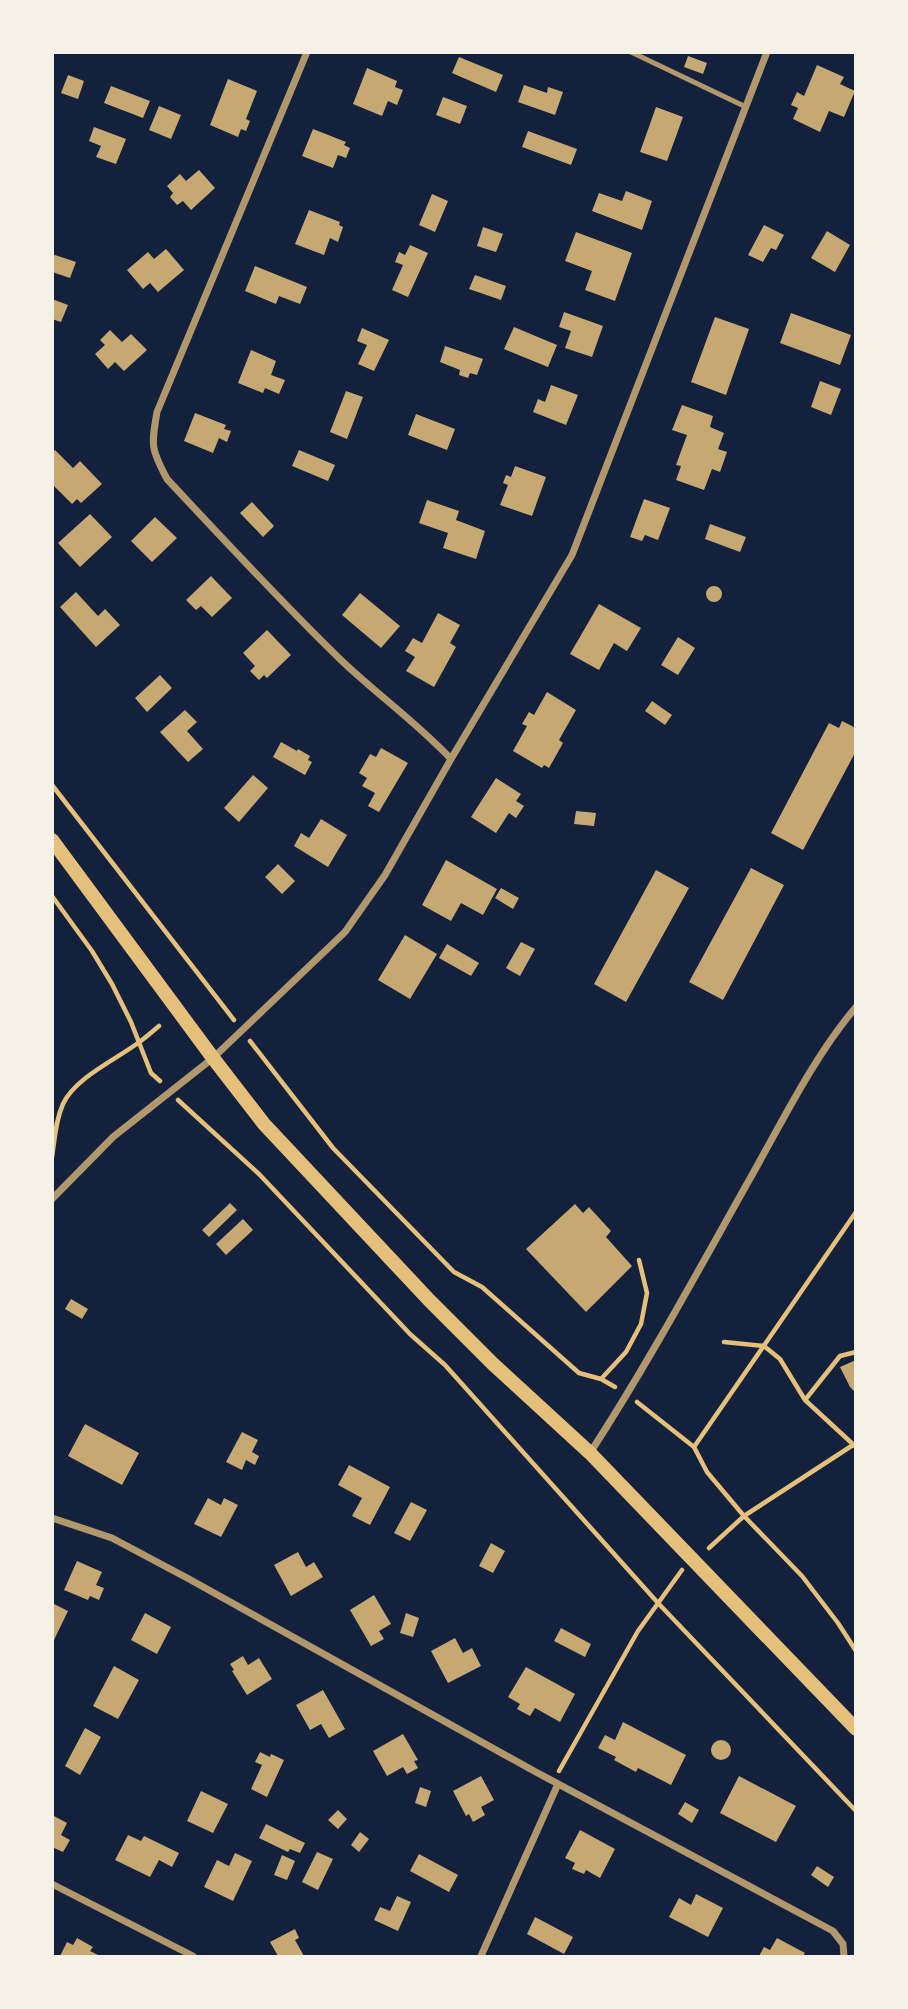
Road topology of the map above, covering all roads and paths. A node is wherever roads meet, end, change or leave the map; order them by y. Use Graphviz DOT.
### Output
graph roads {
  1 [pos="307,52"];
  2 [pos="631,52"];
  3 [pos="767,52"];
  4 [pos="746,107"];
  5 [pos="451,759"];
  6 [pos="52,785"];
  7 [pos="52,840"];
  8 [pos="52,896"];
  9 [pos="223,1004"];
  10 [pos="856,1007"];
  11 [pos="159,1026"];
  12 [pos="139,1042"];
  13 [pos="255,1047"];
  14 [pos="213,1058"];
  15 [pos="151,1073"];
  16 [pos="193,1115"];
  17 [pos="52,1157"];
  18 [pos="52,1199"];
  19 [pos="856,1212"];
  20 [pos="639,1260"];
  21 [pos="724,1342"];
  22 [pos="764,1346"];
  23 [pos="856,1352"];
  24 [pos="601,1379"];
  25 [pos="628,1395"];
  26 [pos="805,1400"];
  27 [pos="854,1446"];
  28 [pos="694,1447"];
  29 [pos="590,1452"];
  30 [pos="744,1516"];
  31 [pos="52,1518"];
  32 [pos="709,1548"];
  33 [pos="682,1570"];
  34 [pos="658,1603"];
  35 [pos="856,1651"];
  36 [pos="856,1729"];
  37 [pos="556,1783"];
  38 [pos="856,1811"];
  39 [pos="52,1884"];
  40 [pos="193,1956"];
  41 [pos="481,1956"];
  42 [pos="844,1956"];
  1 -- 5 [label="street"];
  2 -- 4 [label="lane"];
  3 -- 4 [label="street"];
  4 -- 5 [label="street"];
  5 -- 14 [label="street"];
  6 -- 9 [label="path"];
  7 -- 14 [label="main road"];
  8 -- 12 [label="path"];
  10 -- 25 [label="street"];
  11 -- 12 [label="path"];
  12 -- 15 [label="path"];
  12 -- 17 [label="path"];
  13 -- 24 [label="path"];
  14 -- 18 [label="street"];
  14 -- 29 [label="main road"];
  16 -- 34 [label="path"];
  19 -- 22 [label="path"];
  20 -- 24 [label="path"];
  21 -- 22 [label="path"];
  22 -- 26 [label="path"];
  22 -- 28 [label="path"];
  23 -- 26 [label="path"];
  24 -- 25 [label="path"];
  25 -- 28 [label="path"];
  25 -- 29 [label="street"];
  26 -- 27 [label="path"];
  27 -- 30 [label="path"];
  28 -- 30 [label="path"];
  29 -- 36 [label="main road"];
  30 -- 32 [label="path"];
  30 -- 35 [label="path"];
  31 -- 37 [label="street"];
  33 -- 34 [label="path"];
  34 -- 37 [label="path"];
  34 -- 38 [label="path"];
  37 -- 41 [label="street"];
  37 -- 42 [label="street"];
  39 -- 40 [label="street"];
}
